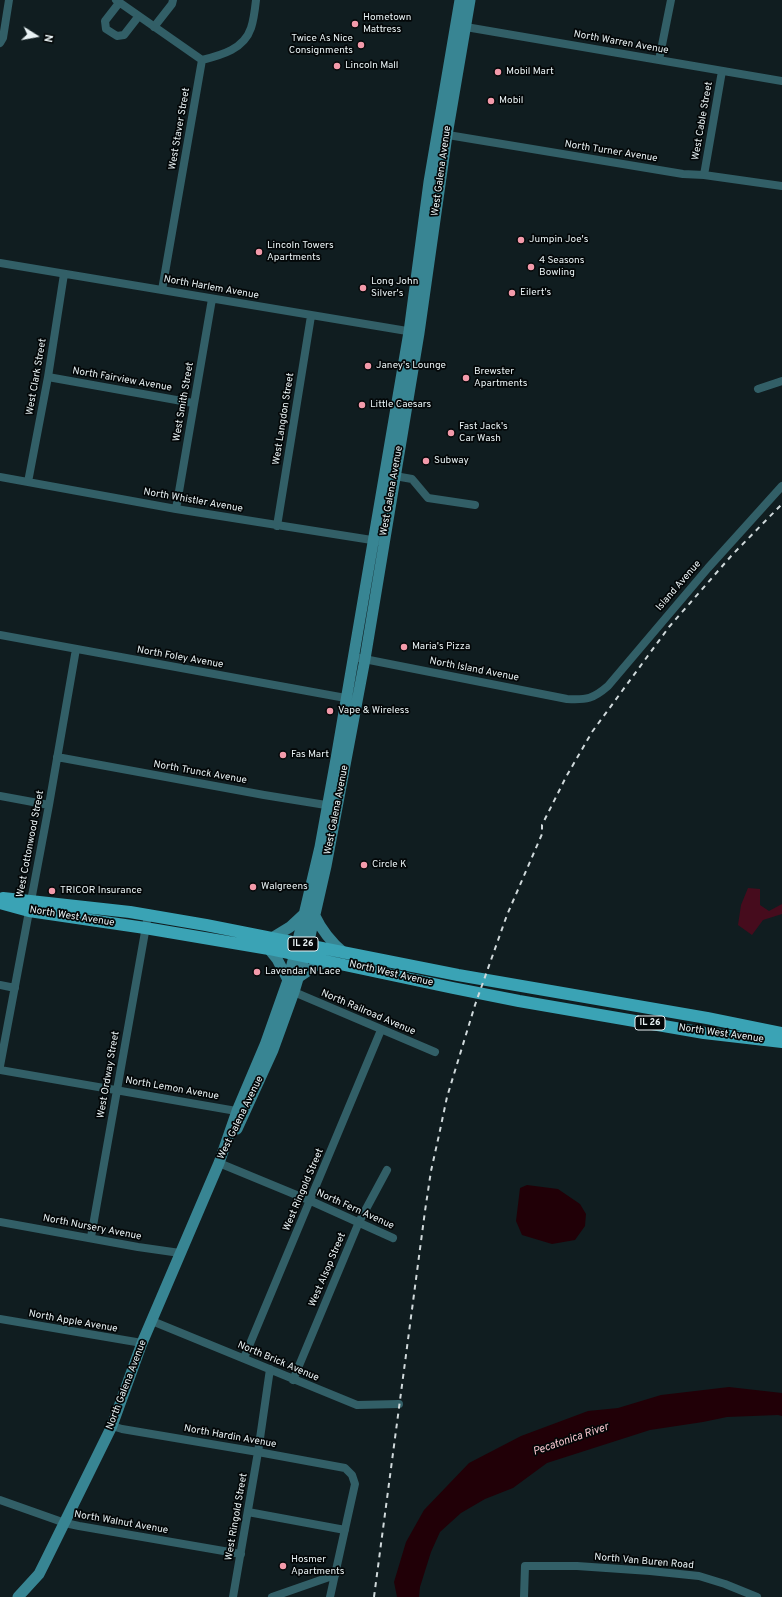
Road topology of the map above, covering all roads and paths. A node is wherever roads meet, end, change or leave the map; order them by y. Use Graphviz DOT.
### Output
graph roads {
  1 [pos="9,0"];
  2 [pos="173,0"];
  3 [pos="256,0"];
  4 [pos="460,0"];
  5 [pos="470,0"];
  6 [pos="671,0"];
  7 [pos="118,1"];
  8 [pos="138,17"];
  9 [pos="461,26"];
  10 [pos="154,27"];
  11 [pos="0,43"];
  12 [pos="202,60"];
  13 [pos="659,60"];
  14 [pos="722,71"];
  15 [pos="782,81"];
  16 [pos="442,134"];
  17 [pos="704,175"];
  18 [pos="782,186"];
  19 [pos="0,263"];
  20 [pos="64,274"];
  21 [pos="162,290"];
  22 [pos="212,299"];
  23 [pos="311,316"];
  24 [pos="414,332"];
  25 [pos="48,377"];
  26 [pos="782,381"];
  27 [pos="758,389"];
  28 [pos="193,403"];
  29 [pos="395,476"];
  30 [pos="0,477"];
  31 [pos="28,482"];
  32 [pos="782,486"];
  33 [pos="475,505"];
  34 [pos="176,509"];
  35 [pos="277,526"];
  36 [pos="378,541"];
  37 [pos="0,635"];
  38 [pos="76,649"];
  39 [pos="359,658"];
  40 [pos="591,698"];
  41 [pos="352,699"];
  42 [pos="58,757"];
  43 [pos="0,796"];
  44 [pos="49,805"];
  45 [pos="333,806"];
  46 [pos="0,897"];
  47 [pos="0,904"];
  48 [pos="30,906"];
  49 [pos="148,915"];
  50 [pos="310,915"];
  51 [pos="145,928"];
  52 [pos="271,943"];
  53 [pos="301,949"];
  54 [pos="344,952"];
  55 [pos="328,960"];
  56 [pos="293,979"];
  57 [pos="0,985"];
  58 [pos="15,988"];
  59 [pos="294,992"];
  60 [pos="381,1030"];
  61 [pos="782,1033"];
  62 [pos="782,1042"];
  63 [pos="435,1052"];
  64 [pos="0,1066"];
  65 [pos="0,1070"];
  66 [pos="117,1089"];
  67 [pos="241,1112"];
  68 [pos="219,1163"];
  69 [pos="387,1170"];
  70 [pos="311,1201"];
  71 [pos="0,1222"];
  72 [pos="359,1222"];
  73 [pos="91,1237"];
  74 [pos="393,1238"];
  75 [pos="180,1253"];
  76 [pos="0,1319"];
  77 [pos="152,1321"];
  78 [pos="142,1343"];
  79 [pos="244,1358"];
  80 [pos="270,1369"];
  81 [pos="293,1380"];
  82 [pos="399,1404"];
  83 [pos="112,1426"];
  84 [pos="258,1452"];
  85 [pos="0,1500"];
  86 [pos="248,1512"];
  87 [pos="65,1523"];
  88 [pos="345,1530"];
  89 [pos="241,1554"];
  90 [pos="335,1575"];
  91 [pos="19,1597"];
  92 [pos="233,1597"];
  93 [pos="272,1597"];
  94 [pos="330,1597"];
  95 [pos="524,1597"];
  96 [pos="757,1597"];
  1 -- 11 [label="street"];
  2 -- 10 [label="street"];
  3 -- 12 [label="street"];
  4 -- 9 [label="main road, West Galena Avenue"];
  5 -- 9 [label="main road, West Galena Avenue"];
  6 -- 13 [label="street"];
  7 -- 8 [label="street"];
  7 -- 8 [label="street"];
  8 -- 10 [label="street"];
  9 -- 13 [label="street, North Warren Avenue"];
  9 -- 16 [label="main road, West Galena Avenue"];
  10 -- 12 [label="street"];
  12 -- 21 [label="street, West Staver Street"];
  13 -- 14 [label="street, North Warren Avenue"];
  14 -- 15 [label="street, North Warren Avenue"];
  14 -- 17 [label="street, West Cable Street"];
  16 -- 17 [label="street, North Turner Avenue"];
  16 -- 24 [label="main road, West Galena Avenue"];
  17 -- 18 [label="street, North Turner Avenue"];
  19 -- 20 [label="street, North Harlem Avenue"];
  20 -- 21 [label="street, North Harlem Avenue"];
  20 -- 25 [label="street, West Clark Street"];
  21 -- 22 [label="street, North Harlem Avenue"];
  22 -- 23 [label="street, North Harlem Avenue"];
  22 -- 28 [label="street, West Smith Street"];
  23 -- 24 [label="street, North Harlem Avenue"];
  23 -- 35 [label="street, West Langdon Street"];
  24 -- 29 [label="main road, West Galena Avenue"];
  24 -- 36 [label="main road, West Galena Avenue"];
  25 -- 28 [label="street, North Fairview Avenue"];
  25 -- 31 [label="street, West Clark Street"];
  26 -- 27 [label="street"];
  28 -- 34 [label="street, West Smith Street"];
  29 -- 33 [label="street"];
  29 -- 36 [label="main road, West Galena Avenue"];
  30 -- 31 [label="street, North Whistler Avenue"];
  31 -- 34 [label="street, North Whistler Avenue"];
  32 -- 40 [label="street, Island Avenue"];
  34 -- 35 [label="street, North Whistler Avenue"];
  35 -- 36 [label="street, North Whistler Avenue"];
  36 -- 39 [label="main road, West Galena Avenue"];
  37 -- 38 [label="street, North Foley Avenue"];
  38 -- 41 [label="street, North Foley Avenue"];
  38 -- 42 [label="street, West Cottonwood Street"];
  39 -- 40 [label="street, North Island Avenue"];
  39 -- 41 [label="main road, West Galena Avenue"];
  41 -- 45 [label="main road, West Galena Avenue"];
  42 -- 44 [label="street, West Cottonwood Street"];
  42 -- 45 [label="street, North Trunck Avenue"];
  43 -- 44 [label="street"];
  44 -- 48 [label="street, West Cottonwood Street"];
  45 -- 50 [label="main road, West Galena Avenue"];
  46 -- 48 [label="main road, North West Avenue / IL 26"];
  47 -- 48 [label="main road, North West Avenue / IL 26"];
  48 -- 49 [label="main road, North West Avenue / IL 26"];
  48 -- 51 [label="main road, North West Avenue / IL 26"];
  48 -- 58 [label="street, West Cottonwood Street"];
  49 -- 51 [label="street, West Ordway Street"];
  49 -- 52 [label="main road, North West Avenue / IL 26"];
  50 -- 52 [label="main road"];
  50 -- 53 [label="main road, West Galena Avenue"];
  50 -- 54 [label="main road"];
  51 -- 52 [label="main road, North West Avenue / IL 26"];
  51 -- 66 [label="street, West Ordway Street"];
  52 -- 53 [label="main road, North West Avenue / IL 26"];
  52 -- 56 [label="main road"];
  53 -- 54 [label="main road, North West Avenue / IL 26"];
  53 -- 55 [label="main road, North West Avenue / IL 26"];
  53 -- 56 [label="main road, West Galena Avenue"];
  54 -- 61 [label="main road, North West Avenue / IL 26"];
  55 -- 56 [label="main road"];
  55 -- 62 [label="main road, North West Avenue / IL 26"];
  56 -- 59 [label="main road, West Galena Avenue"];
  56 -- 67 [label="main road, West Galena Avenue"];
  57 -- 58 [label="street"];
  58 -- 64 [label="street, West Cottonwood Street"];
  59 -- 60 [label="street, North Railroad Avenue"];
  59 -- 67 [label="main road, West Galena Avenue"];
  60 -- 63 [label="street, North Railroad Avenue"];
  60 -- 70 [label="street, West Ringold Street"];
  65 -- 66 [label="street, North Lemon Avenue"];
  66 -- 67 [label="street, North Lemon Avenue"];
  66 -- 73 [label="street, West Ordway Street"];
  67 -- 68 [label="main road, West Galena Avenue"];
  68 -- 70 [label="street, North Fern Avenue"];
  68 -- 75 [label="main road, North Galena Avenue"];
  69 -- 72 [label="street, West Alsop Street"];
  70 -- 72 [label="street, North Fern Avenue"];
  70 -- 79 [label="street, West Ringold Street"];
  71 -- 73 [label="street, North Nursery Avenue"];
  72 -- 74 [label="street, North Fern Avenue"];
  72 -- 81 [label="street, West Alsop Street"];
  73 -- 75 [label="street, North Nursery Avenue"];
  75 -- 77 [label="main road, North Galena Avenue"];
  76 -- 78 [label="street, North Apple Avenue"];
  77 -- 78 [label="main road, North Galena Avenue"];
  77 -- 79 [label="street, North Brick Avenue"];
  78 -- 83 [label="main road, North Galena Avenue"];
  79 -- 80 [label="street, North Brick Avenue"];
  80 -- 81 [label="street, North Brick Avenue"];
  80 -- 84 [label="street, West Ringold Street"];
  81 -- 82 [label="street, North Brick Avenue"];
  83 -- 84 [label="street, North Hardin Avenue"];
  83 -- 87 [label="main road, North Galena Avenue"];
  84 -- 86 [label="street, West Ringold Street"];
  84 -- 88 [label="street, North Hardin Avenue"];
  85 -- 87 [label="street, North Walnut Avenue"];
  86 -- 88 [label="street"];
  86 -- 89 [label="street, West Ringold Street"];
  87 -- 89 [label="street, North Walnut Avenue"];
  87 -- 91 [label="main road, North Galena Avenue"];
  88 -- 90 [label="street"];
  89 -- 92 [label="street, West Ringold Street"];
  90 -- 93 [label="street"];
  90 -- 94 [label="street"];
  95 -- 96 [label="street, North Van Buren Road"];
}
